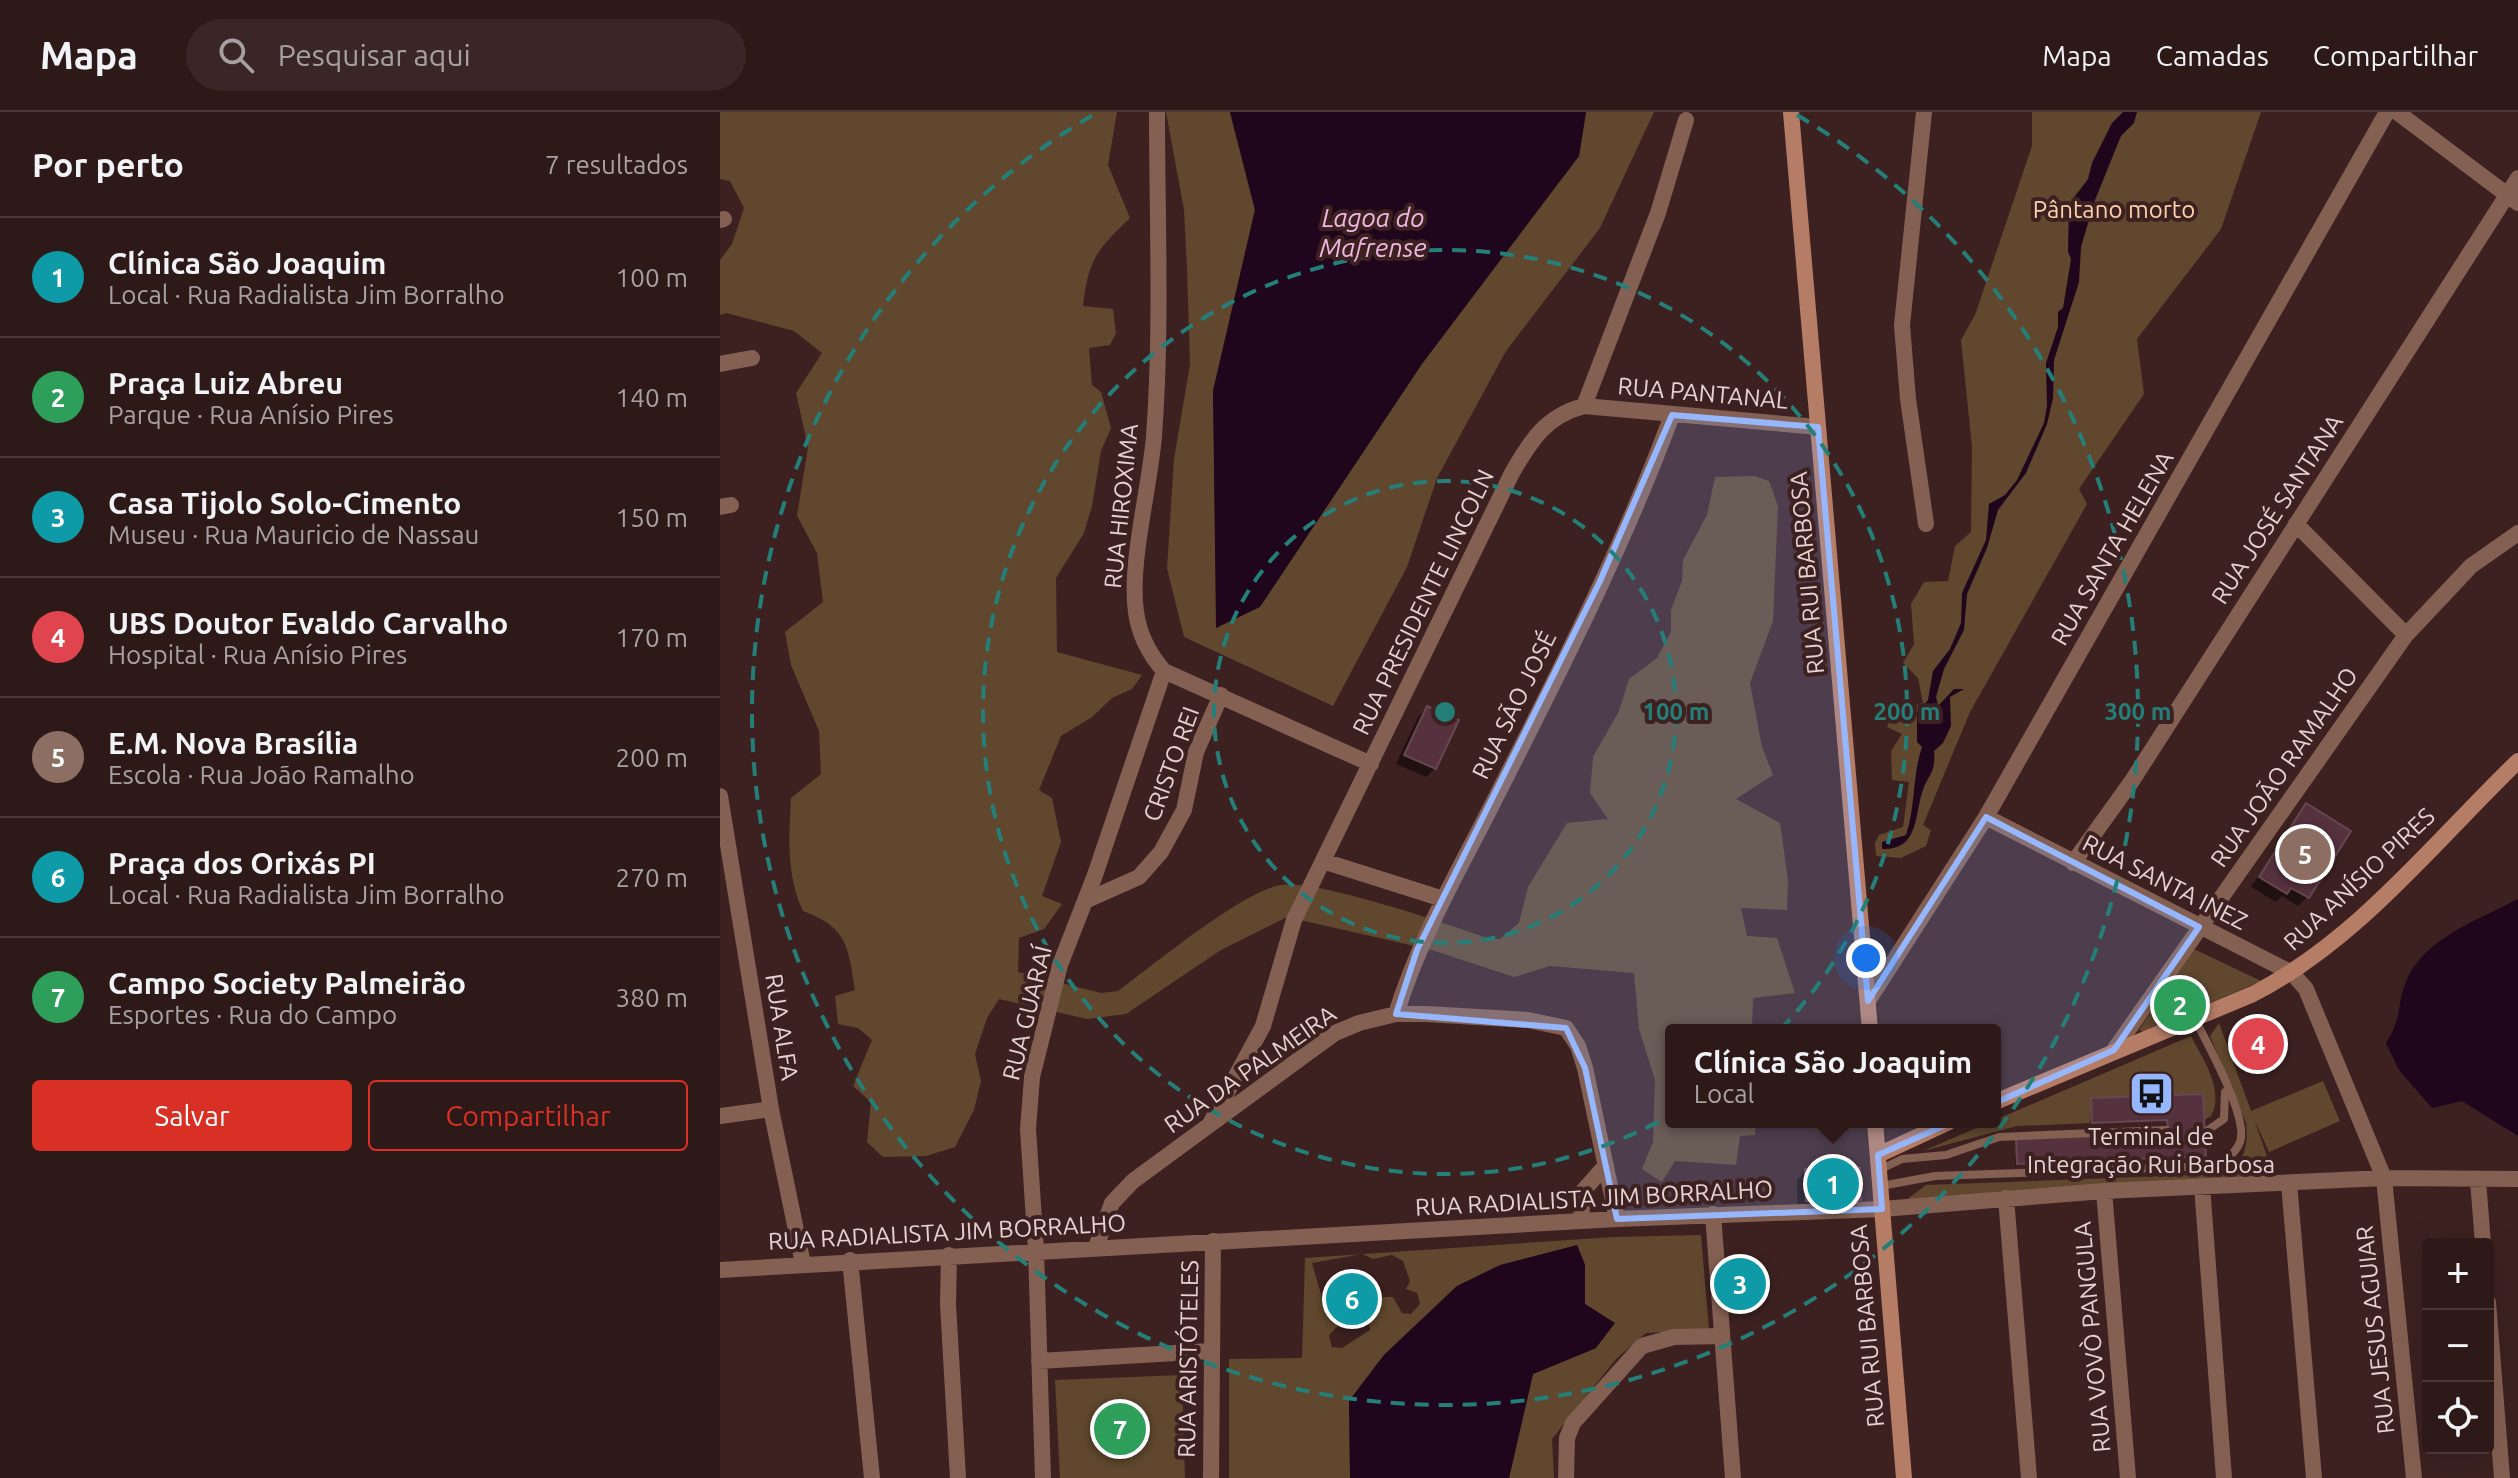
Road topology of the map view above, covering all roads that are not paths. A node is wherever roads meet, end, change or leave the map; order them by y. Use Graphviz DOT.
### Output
graph roads {
  1 [pos="1157,112"];
  2 [pos="1791,112"];
  3 [pos="1924,112"];
  4 [pos="2387,112"];
  5 [pos="2397,112"];
  6 [pos="1686,120"];
  7 [pos="2518,178"];
  8 [pos="2512,198"];
  9 [pos="752,358"];
  10 [pos="720,364"];
  11 [pos="1584,406"];
  12 [pos="1672,415"];
  13 [pos="1818,427"];
  14 [pos="1926,524"];
  15 [pos="2296,524"];
  16 [pos="2518,533"];
  17 [pos="2406,635"];
  18 [pos="1164,671"];
  19 [pos="1221,695"];
  20 [pos="2518,761"];
  21 [pos="1371,764"];
  22 [pos="720,796"];
  23 [pos="1986,817"];
  24 [pos="724,835"];
  25 [pos="1323,861"];
  26 [pos="2073,863"];
  27 [pos="1443,899"];
  28 [pos="1085,901"];
  29 [pos="2199,927"];
  30 [pos="2292,973"];
  31 [pos="1868,1001"];
  32 [pos="1396,1014"];
  33 [pos="2194,1017"];
  34 [pos="1870,1024"];
  35 [pos="2114,1050"];
  36 [pos="2225,1086"];
  37 [pos="2001,1099"];
  38 [pos="771,1109"];
  39 [pos="720,1116"];
  40 [pos="1211,1122"];
  41 [pos="1875,1128"];
  42 [pos="1935,1128"];
  43 [pos="2166,1130"];
  44 [pos="2208,1130"];
  45 [pos="1905,1141"];
  46 [pos="1902,1159"];
  47 [pos="1606,1165"];
  48 [pos="1879,1171"];
  49 [pos="2384,1178"];
  50 [pos="2518,1179"];
  51 [pos="2478,1180"];
  52 [pos="2289,1183"];
  53 [pos="2202,1186"];
  54 [pos="2104,1191"];
  55 [pos="2006,1198"];
  56 [pos="1882,1209"];
  57 [pos="1713,1214"];
  58 [pos="1617,1219"];
  59 [pos="1581,1221"];
  60 [pos="2483,1238"];
  61 [pos="1213,1241"];
  62 [pos="1096,1247"];
  63 [pos="1036,1250"];
  64 [pos="949,1255"];
  65 [pos="850,1260"];
  66 [pos="803,1264"];
  67 [pos="720,1270"];
  68 [pos="2489,1310"];
  69 [pos="1721,1336"];
  70 [pos="1210,1351"];
  71 [pos="1039,1361"];
  72 [pos="872,1478"];
  73 [pos="958,1478"];
  74 [pos="1043,1478"];
  75 [pos="1211,1478"];
  76 [pos="1566,1478"];
  77 [pos="1733,1478"];
  78 [pos="1904,1478"];
  79 [pos="2029,1478"];
  80 [pos="2128,1478"];
  81 [pos="2224,1478"];
  82 [pos="2314,1478"];
  83 [pos="2414,1478"];
  84 [pos="2502,1478"];
  1 -- 18 [label="street, RUA HIROXIMA"];
  2 -- 13 [label="street, RUA RUI BARBOSA"];
  3 -- 14 [label="street"];
  4 -- 23 [label="street, RUA SANTA HELENA"];
  5 -- 8 [label="street"];
  6 -- 11 [label="street"];
  7 -- 8 [label="street, RUA JOSÉ SANTANA"];
  8 -- 15 [label="street, RUA JOSÉ SANTANA"];
  9 -- 10 [label="street"];
  11 -- 12 [label="street, RUA PANTANAL"];
  11 -- 21 [label="street, RUA PRESIDENTE LINCOLN"];
  12 -- 13 [label="street, RUA PANTANAL"];
  12 -- 27 [label="street, RUA SÃO JOSÉ"];
  13 -- 31 [label="street, RUA RUI BARBOSA"];
  15 -- 17 [label="street"];
  15 -- 26 [label="street, RUA JOSÉ SANTANA"];
  16 -- 17 [label="street, RUA JOÃO RAMALHO"];
  17 -- 29 [label="street, RUA JOÃO RAMALHO"];
  18 -- 19 [label="street"];
  18 -- 28 [label="street, RUA GUARAÍ"];
  19 -- 21 [label="street"];
  19 -- 28 [label="street, CRISTO REI"];
  20 -- 30 [label="street, RUA ANÍSIO PIRES"];
  21 -- 25 [label="street, RUA PRESIDENTE LINCOLN"];
  22 -- 24 [label="street, RUA ALFA"];
  23 -- 26 [label="street, RUA SANTA INEZ"];
  23 -- 31 [label="street, RUA SANTA HELENA"];
  24 -- 38 [label="street, RUA ALFA"];
  25 -- 27 [label="street"];
  25 -- 40 [label="street, RUA PRESIDENTE LINCOLN"];
  26 -- 29 [label="street, RUA SANTA INEZ"];
  27 -- 32 [label="street, RUA SÃO JOSÉ"];
  28 -- 63 [label="street, RUA GUARAÍ"];
  29 -- 30 [label="street, RUA SANTA INEZ"];
  29 -- 35 [label="street, RUA JOÃO RAMALHO"];
  30 -- 33 [label="street, RUA ANÍSIO PIRES"];
  30 -- 49 [label="street, RUA SANTA INEZ"];
  31 -- 34 [label="street, RUA RUI BARBOSA"];
  32 -- 40 [label="street, RUA DA PALMEIRA"];
  32 -- 47 [label="street, RUA DA PALMEIRA"];
  33 -- 35 [label="street, RUA ANÍSIO PIRES"];
  33 -- 36 [label="lane"];
  35 -- 37 [label="street, RUA ANÍSIO PIRES"];
  36 -- 44 [label="lane"];
  36 -- 48 [label="lane"];
  38 -- 39 [label="street"];
  38 -- 66 [label="street, RUA ALFA"];
  40 -- 62 [label="street, RUA DA PALMEIRA"];
  41 -- 48 [label="street, RUA RUI BARBOSA"];
  42 -- 45 [label="street"];
  43 -- 46 [label="lane"];
  45 -- 46 [label="lane"];
  45 -- 48 [label="street"];
  46 -- 48 [label="lane"];
  47 -- 58 [label="street, RUA DA PALMEIRA"];
  47 -- 59 [label="street"];
  48 -- 56 [label="street, RUA RUI BARBOSA"];
  49 -- 51 [label="street, RUA RADIALISTA JIM BORRALHO"];
  49 -- 52 [label="street, RUA RADIALISTA JIM BORRALHO"];
  49 -- 83 [label="street, RUA JESUS AGUIAR"];
  50 -- 51 [label="street, RUA RADIALISTA JIM BORRALHO"];
  51 -- 60 [label="street"];
  52 -- 53 [label="street, RUA RADIALISTA JIM BORRALHO"];
  52 -- 82 [label="street"];
  53 -- 54 [label="street, RUA RADIALISTA JIM BORRALHO"];
  53 -- 81 [label="street"];
  54 -- 55 [label="street, RUA RADIALISTA JIM BORRALHO"];
  54 -- 80 [label="street, RUA VOVÒ PANGULA"];
  55 -- 56 [label="street, RUA RADIALISTA JIM BORRALHO"];
  55 -- 79 [label="street"];
  56 -- 57 [label="street, RUA RADIALISTA JIM BORRALHO"];
  56 -- 78 [label="street, RUA RUI BARBOSA"];
  57 -- 58 [label="street, RUA RADIALISTA JIM BORRALHO"];
  57 -- 69 [label="street"];
  58 -- 59 [label="street, RUA RADIALISTA JIM BORRALHO"];
  59 -- 61 [label="street, RUA RADIALISTA JIM BORRALHO"];
  61 -- 62 [label="street, RUA RADIALISTA JIM BORRALHO"];
  61 -- 70 [label="street, RUA ARISTÓTELES"];
  62 -- 63 [label="street, RUA RADIALISTA JIM BORRALHO"];
  63 -- 64 [label="street, RUA RADIALISTA JIM BORRALHO"];
  63 -- 71 [label="street, RUA GUARAÍ"];
  64 -- 65 [label="street, RUA RADIALISTA JIM BORRALHO"];
  64 -- 73 [label="street"];
  65 -- 66 [label="street, RUA RADIALISTA JIM BORRALHO"];
  65 -- 72 [label="street"];
  66 -- 67 [label="street, RUA RADIALISTA JIM BORRALHO"];
  68 -- 84 [label="street"];
  69 -- 76 [label="street"];
  69 -- 77 [label="street"];
  70 -- 71 [label="street"];
  70 -- 75 [label="street, RUA ARISTÓTELES"];
  71 -- 74 [label="street, RUA GUARAÍ"];
}
